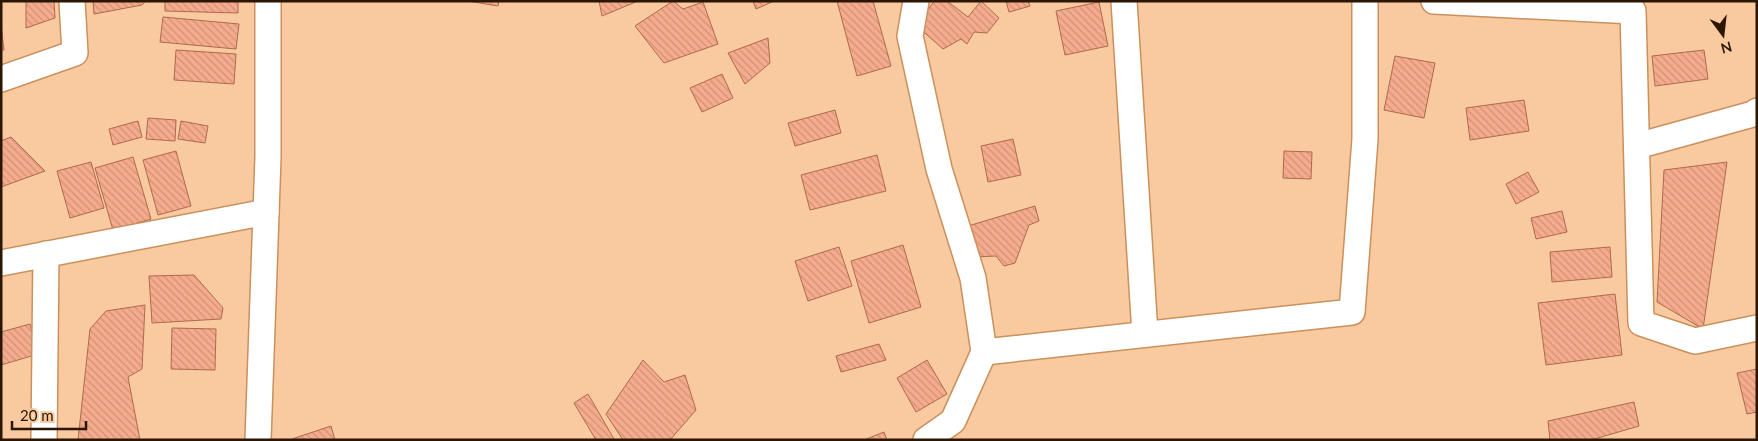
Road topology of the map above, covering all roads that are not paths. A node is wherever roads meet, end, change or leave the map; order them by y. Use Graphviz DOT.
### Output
graph roads {
  1 [pos="72,1"];
  2 [pos="268,1"];
  3 [pos="916,1"];
  4 [pos="1124,1"];
  5 [pos="1365,1"];
  6 [pos="1434,1"];
  7 [pos="1632,6"];
  8 [pos="1,79"];
  9 [pos="1757,111"];
  10 [pos="1637,146"];
  11 [pos="266,212"];
  12 [pos="46,254"];
  13 [pos="1,263"];
  14 [pos="1757,328"];
  15 [pos="1145,334"];
  16 [pos="984,352"];
  17 [pos="44,440"];
  18 [pos="258,440"];
  19 [pos="926,440"];
  1 -- 8 [label="street"];
  2 -- 11 [label="street"];
  3 -- 16 [label="street"];
  4 -- 15 [label="street"];
  5 -- 15 [label="street"];
  6 -- 7 [label="street"];
  7 -- 10 [label="street"];
  9 -- 10 [label="street"];
  10 -- 14 [label="street"];
  11 -- 12 [label="street"];
  11 -- 18 [label="street"];
  12 -- 13 [label="street"];
  12 -- 17 [label="street"];
  15 -- 16 [label="street"];
  16 -- 19 [label="street"];
}
